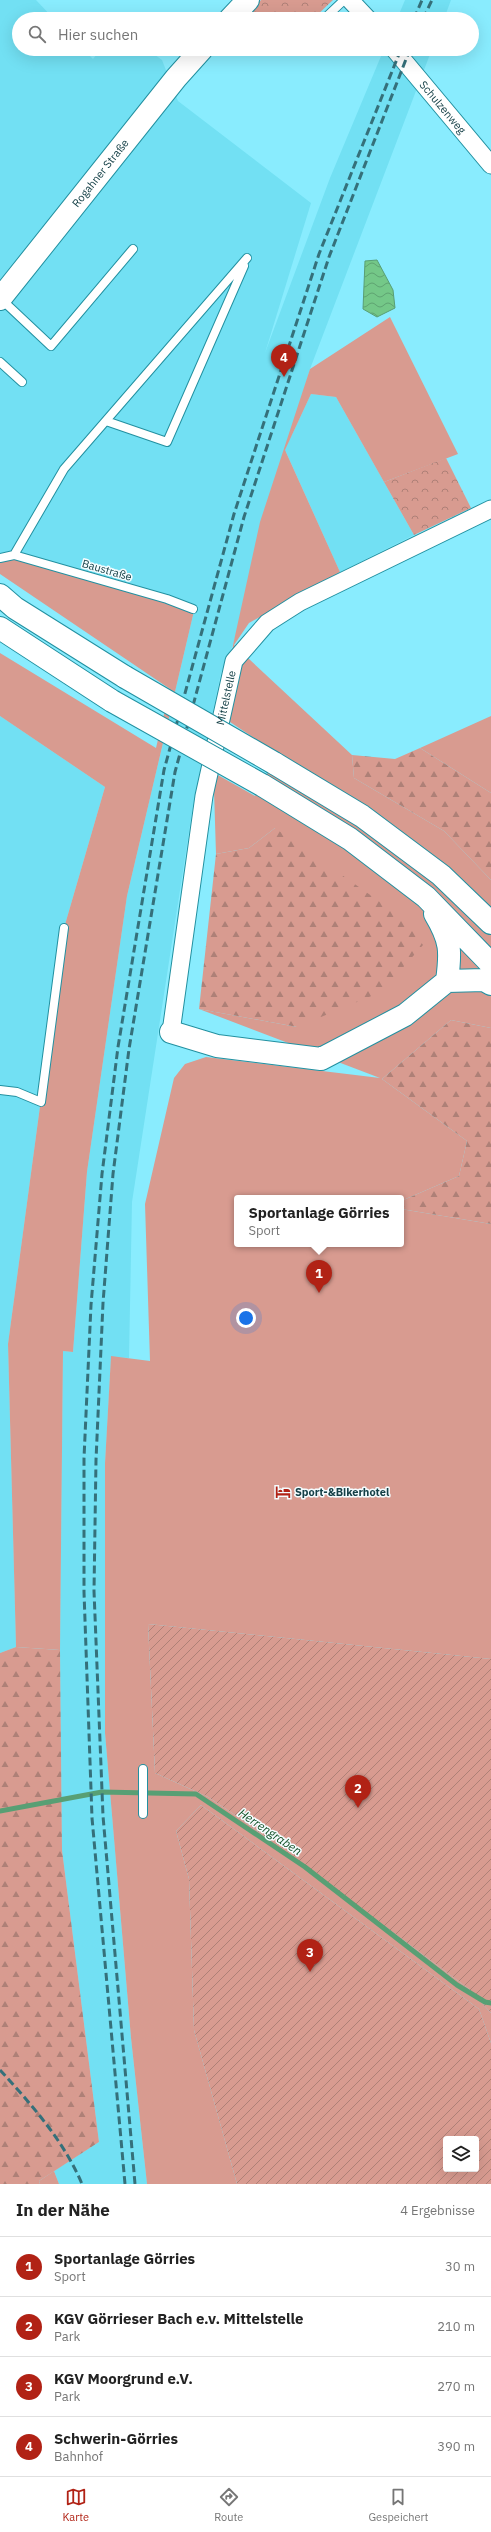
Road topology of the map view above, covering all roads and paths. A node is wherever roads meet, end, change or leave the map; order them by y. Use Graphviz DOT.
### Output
graph roads {
  1 [pos="248,0"];
  2 [pos="344,0"];
  3 [pos="350,0"];
  4 [pos="237,12"];
  5 [pos="331,12"];
  6 [pos="361,12"];
  7 [pos="196,56"];
  8 [pos="400,56"];
  9 [pos="488,157"];
  10 [pos="133,249"];
  11 [pos="0,299"];
  12 [pos="0,362"];
  13 [pos="22,382"];
  14 [pos="106,421"];
  15 [pos="491,510"];
  16 [pos="14,555"];
  17 [pos="0,558"];
  18 [pos="7,601"];
  19 [pos="193,609"];
  20 [pos="0,629"];
  21 [pos="426,897"];
  22 [pos="491,923"];
  23 [pos="64,928"];
  24 [pos="491,964"];
  25 [pos="447,981"];
  26 [pos="491,984"];
  27 [pos="170,1032"];
  28 [pos="0,1090"];
  29 [pos="142,1769"];
  30 [pos="143,1814"];
  1 -- 4 [label="main road"];
  2 -- 5 [label="lane"];
  3 -- 6 [label="street"];
  7 -- 11 [label="main road, Rogahner Straße"];
  8 -- 9 [label="street, Schulzenweg"];
  10 -- 11 [label="lane"];
  12 -- 13 [label="lane"];
  14 -- 14 [label="lane"];
  14 -- 16 [label="lane"];
  15 -- 27 [label="street, Mittelstelle"];
  16 -- 17 [label="lane, Baustraße"];
  16 -- 19 [label="lane, Baustraße"];
  18 -- 22 [label="main road, bridge"];
  20 -- 21 [label="main road, bridge"];
  21 -- 24 [label="main road"];
  21 -- 25 [label="main road"];
  23 -- 28 [label="lane"];
  25 -- 26 [label="main road"];
  25 -- 27 [label="main road"];
  29 -- 30 [label="lane"];
}
